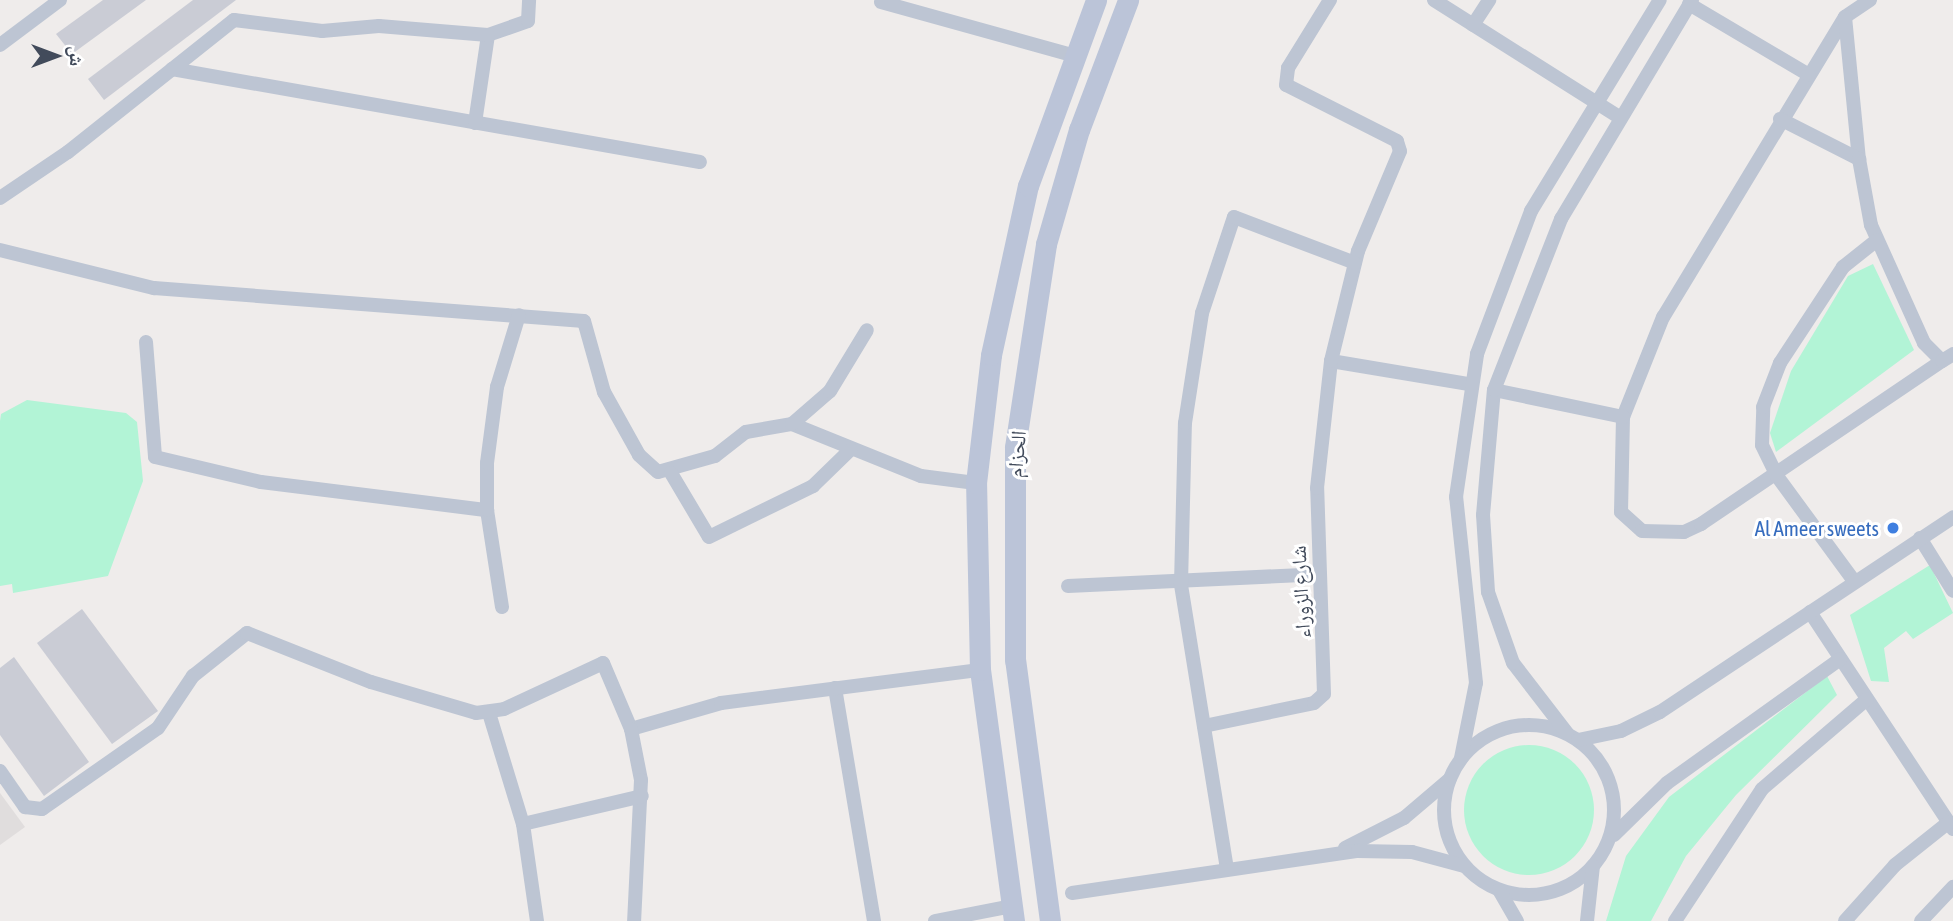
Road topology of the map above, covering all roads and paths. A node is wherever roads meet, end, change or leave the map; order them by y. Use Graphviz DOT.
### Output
graph roads {
  1 [pos="60,0"];
  2 [pos="529,0"];
  3 [pos="1096,0"];
  4 [pos="1128,0"];
  5 [pos="1329,0"];
  6 [pos="1434,0"];
  7 [pos="1489,0"];
  8 [pos="1660,0"];
  9 [pos="1870,0"];
  10 [pos="881,2"];
  11 [pos="1690,2"];
  12 [pos="1845,17"];
  13 [pos="1473,25"];
  14 [pos="488,35"];
  15 [pos="0,45"];
  16 [pos="1072,55"];
  17 [pos="172,69"];
  18 [pos="1809,75"];
  19 [pos="1593,101"];
  20 [pos="1619,117"];
  21 [pos="1780,119"];
  22 [pos="475,123"];
  23 [pos="1859,159"];
  24 [pos="700,162"];
  25 [pos="0,198"];
  26 [pos="1877,240"];
  27 [pos="0,250"];
  28 [pos="1355,263"];
  29 [pos="519,315"];
  30 [pos="867,330"];
  31 [pos="146,342"];
  32 [pos="1947,358"];
  33 [pos="1331,361"];
  34 [pos="1469,384"];
  35 [pos="1494,390"];
  36 [pos="1623,417"];
  37 [pos="792,424"];
  38 [pos="850,450"];
  39 [pos="671,473"];
  40 [pos="1777,476"];
  41 [pos="976,483"];
  42 [pos="487,510"];
  43 [pos="1953,517"];
  44 [pos="1920,538"];
  45 [pos="1319,574"];
  46 [pos="1854,581"];
  47 [pos="1181,584"];
  48 [pos="1068,586"];
  49 [pos="1953,591"];
  50 [pos="502,607"];
  51 [pos="1810,612"];
  52 [pos="1840,659"];
  53 [pos="980,670"];
  54 [pos="835,688"];
  55 [pos="1867,699"];
  56 [pos="489,713"];
  57 [pos="1204,726"];
  58 [pos="631,729"];
  59 [pos="1572,736"];
  60 [pos="1461,758"];
  61 [pos="0,771"];
  62 [pos="1450,779"];
  63 [pos="642,796"];
  64 [pos="523,824"];
  65 [pos="1951,825"];
  66 [pos="1607,845"];
  67 [pos="1327,854"];
  68 [pos="1464,866"];
  69 [pos="1593,866"];
  70 [pos="1227,869"];
  71 [pos="1953,887"];
  72 [pos="1499,890"];
  73 [pos="1072,893"];
  74 [pos="1013,914"];
  75 [pos="537,921"];
  76 [pos="634,921"];
  77 [pos="874,921"];
  78 [pos="935,921"];
  79 [pos="1050,921"];
  80 [pos="1517,921"];
  81 [pos="1587,921"];
  82 [pos="1675,921"];
  83 [pos="1845,921"];
  84 [pos="1921,921"];
  1 -- 15 [label="street"];
  2 -- 14 [label="street"];
  3 -- 16 [label="main road"];
  4 -- 79 [label="main road, الحزام"];
  5 -- 28 [label="street, شارع الزوراء"];
  6 -- 13 [label="street"];
  7 -- 13 [label="street"];
  8 -- 19 [label="street"];
  9 -- 12 [label="street"];
  10 -- 16 [label="street"];
  11 -- 18 [label="street"];
  11 -- 20 [label="street"];
  12 -- 18 [label="street"];
  12 -- 23 [label="street"];
  13 -- 19 [label="street"];
  14 -- 17 [label="street"];
  14 -- 22 [label="street"];
  16 -- 41 [label="main road"];
  17 -- 22 [label="street"];
  17 -- 25 [label="street"];
  18 -- 21 [label="street"];
  19 -- 20 [label="street"];
  19 -- 34 [label="street"];
  20 -- 35 [label="street"];
  21 -- 23 [label="street"];
  21 -- 36 [label="street"];
  22 -- 24 [label="street"];
  23 -- 26 [label="street"];
  26 -- 32 [label="street"];
  26 -- 40 [label="street"];
  27 -- 29 [label="street"];
  28 -- 33 [label="street, شارع الزوراء"];
  28 -- 47 [label="street"];
  29 -- 39 [label="street"];
  29 -- 42 [label="street"];
  30 -- 37 [label="street"];
  31 -- 42 [label="street"];
  32 -- 40 [label="street"];
  33 -- 34 [label="street"];
  33 -- 45 [label="street, شارع الزوراء"];
  34 -- 60 [label="street"];
  35 -- 36 [label="street"];
  35 -- 59 [label="street"];
  36 -- 40 [label="street"];
  37 -- 38 [label="street"];
  37 -- 39 [label="street"];
  38 -- 39 [label="street"];
  38 -- 41 [label="street"];
  40 -- 46 [label="street"];
  41 -- 53 [label="main road"];
  42 -- 50 [label="street"];
  43 -- 44 [label="street"];
  44 -- 46 [label="street"];
  44 -- 49 [label="street"];
  45 -- 47 [label="street"];
  45 -- 57 [label="street, شارع الزوراء"];
  46 -- 51 [label="street"];
  47 -- 48 [label="street"];
  47 -- 57 [label="street"];
  51 -- 52 [label="street"];
  51 -- 59 [label="street"];
  52 -- 55 [label="street"];
  52 -- 66 [label="street"];
  53 -- 54 [label="street"];
  53 -- 74 [label="main road"];
  54 -- 58 [label="street"];
  54 -- 77 [label="street"];
  55 -- 65 [label="street"];
  55 -- 82 [label="street"];
  56 -- 58 [label="street"];
  56 -- 61 [label="street"];
  56 -- 64 [label="street"];
  57 -- 70 [label="street"];
  58 -- 63 [label="street"];
  59 -- 60 [label="street"];
  59 -- 66 [label="street"];
  60 -- 62 [label="street"];
  62 -- 67 [label="street"];
  62 -- 68 [label="street"];
  63 -- 64 [label="street"];
  63 -- 76 [label="street"];
  64 -- 75 [label="street"];
  65 -- 83 [label="street"];
  66 -- 69 [label="street"];
  67 -- 68 [label="street"];
  67 -- 70 [label="street"];
  68 -- 72 [label="street"];
  69 -- 72 [label="street"];
  69 -- 81 [label="street"];
  70 -- 73 [label="street"];
  71 -- 84 [label="street"];
  72 -- 80 [label="street"];
  74 -- 78 [label="street"];
}
